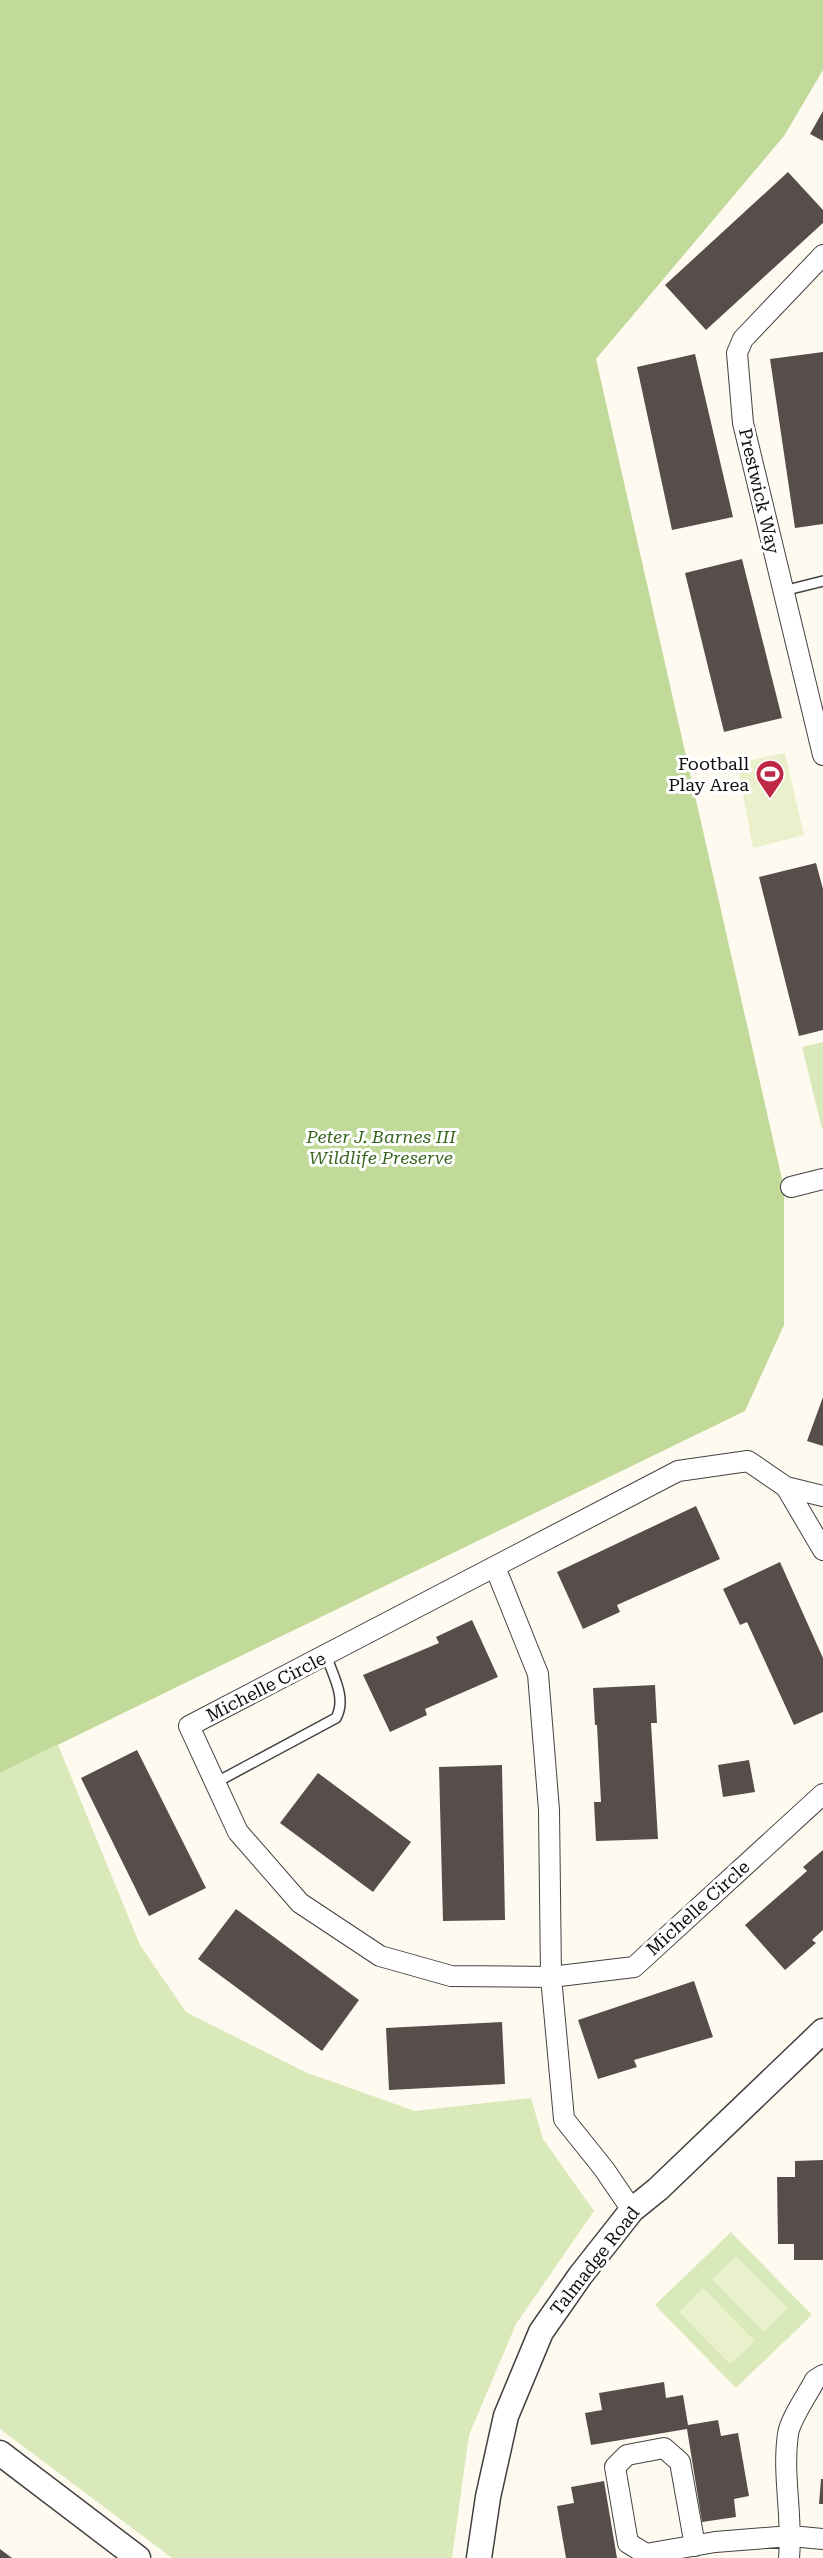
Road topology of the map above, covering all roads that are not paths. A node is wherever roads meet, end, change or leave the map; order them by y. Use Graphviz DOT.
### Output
graph roads {
  1 [pos="823,255"];
  2 [pos="823,581"];
  3 [pos="783,591"];
  4 [pos="823,755"];
  5 [pos="823,1179"];
  6 [pos="791,1187"];
  7 [pos="786,1487"];
  8 [pos="823,1496"];
  9 [pos="823,1550"];
  10 [pos="495,1567"];
  11 [pos="326,1655"];
  12 [pos="215,1783"];
  13 [pos="823,1794"];
  14 [pos="551,1977"];
  15 [pos="823,2031"];
  16 [pos="632,2210"];
  17 [pos="823,2375"];
  18 [pos="0,2453"];
  19 [pos="791,2536"];
  20 [pos="823,2539"];
  21 [pos="695,2546"];
  22 [pos="138,2558"];
  23 [pos="479,2558"];
  24 [pos="789,2558"];
  1 -- 3 [label="street, Prestwick Way"];
  2 -- 3 [label="lane"];
  3 -- 4 [label="street, Prestwick Way"];
  5 -- 6 [label="street"];
  7 -- 8 [label="street, Michelle Circle"];
  7 -- 9 [label="street, Michelle Circle"];
  7 -- 10 [label="street, Michelle Circle"];
  10 -- 11 [label="street, Michelle Circle"];
  10 -- 14 [label="street"];
  11 -- 12 [label="lane"];
  11 -- 12 [label="street, Michelle Circle"];
  12 -- 14 [label="street, Michelle Circle"];
  13 -- 14 [label="street, Michelle Circle"];
  14 -- 16 [label="street"];
  15 -- 16 [label="street, Talmadge Road"];
  16 -- 23 [label="street, Talmadge Road"];
  17 -- 19 [label="street"];
  18 -- 22 [label="street"];
  19 -- 20 [label="street"];
  19 -- 21 [label="street"];
  19 -- 24 [label="street"];
  21 -- 21 [label="street"];
}
